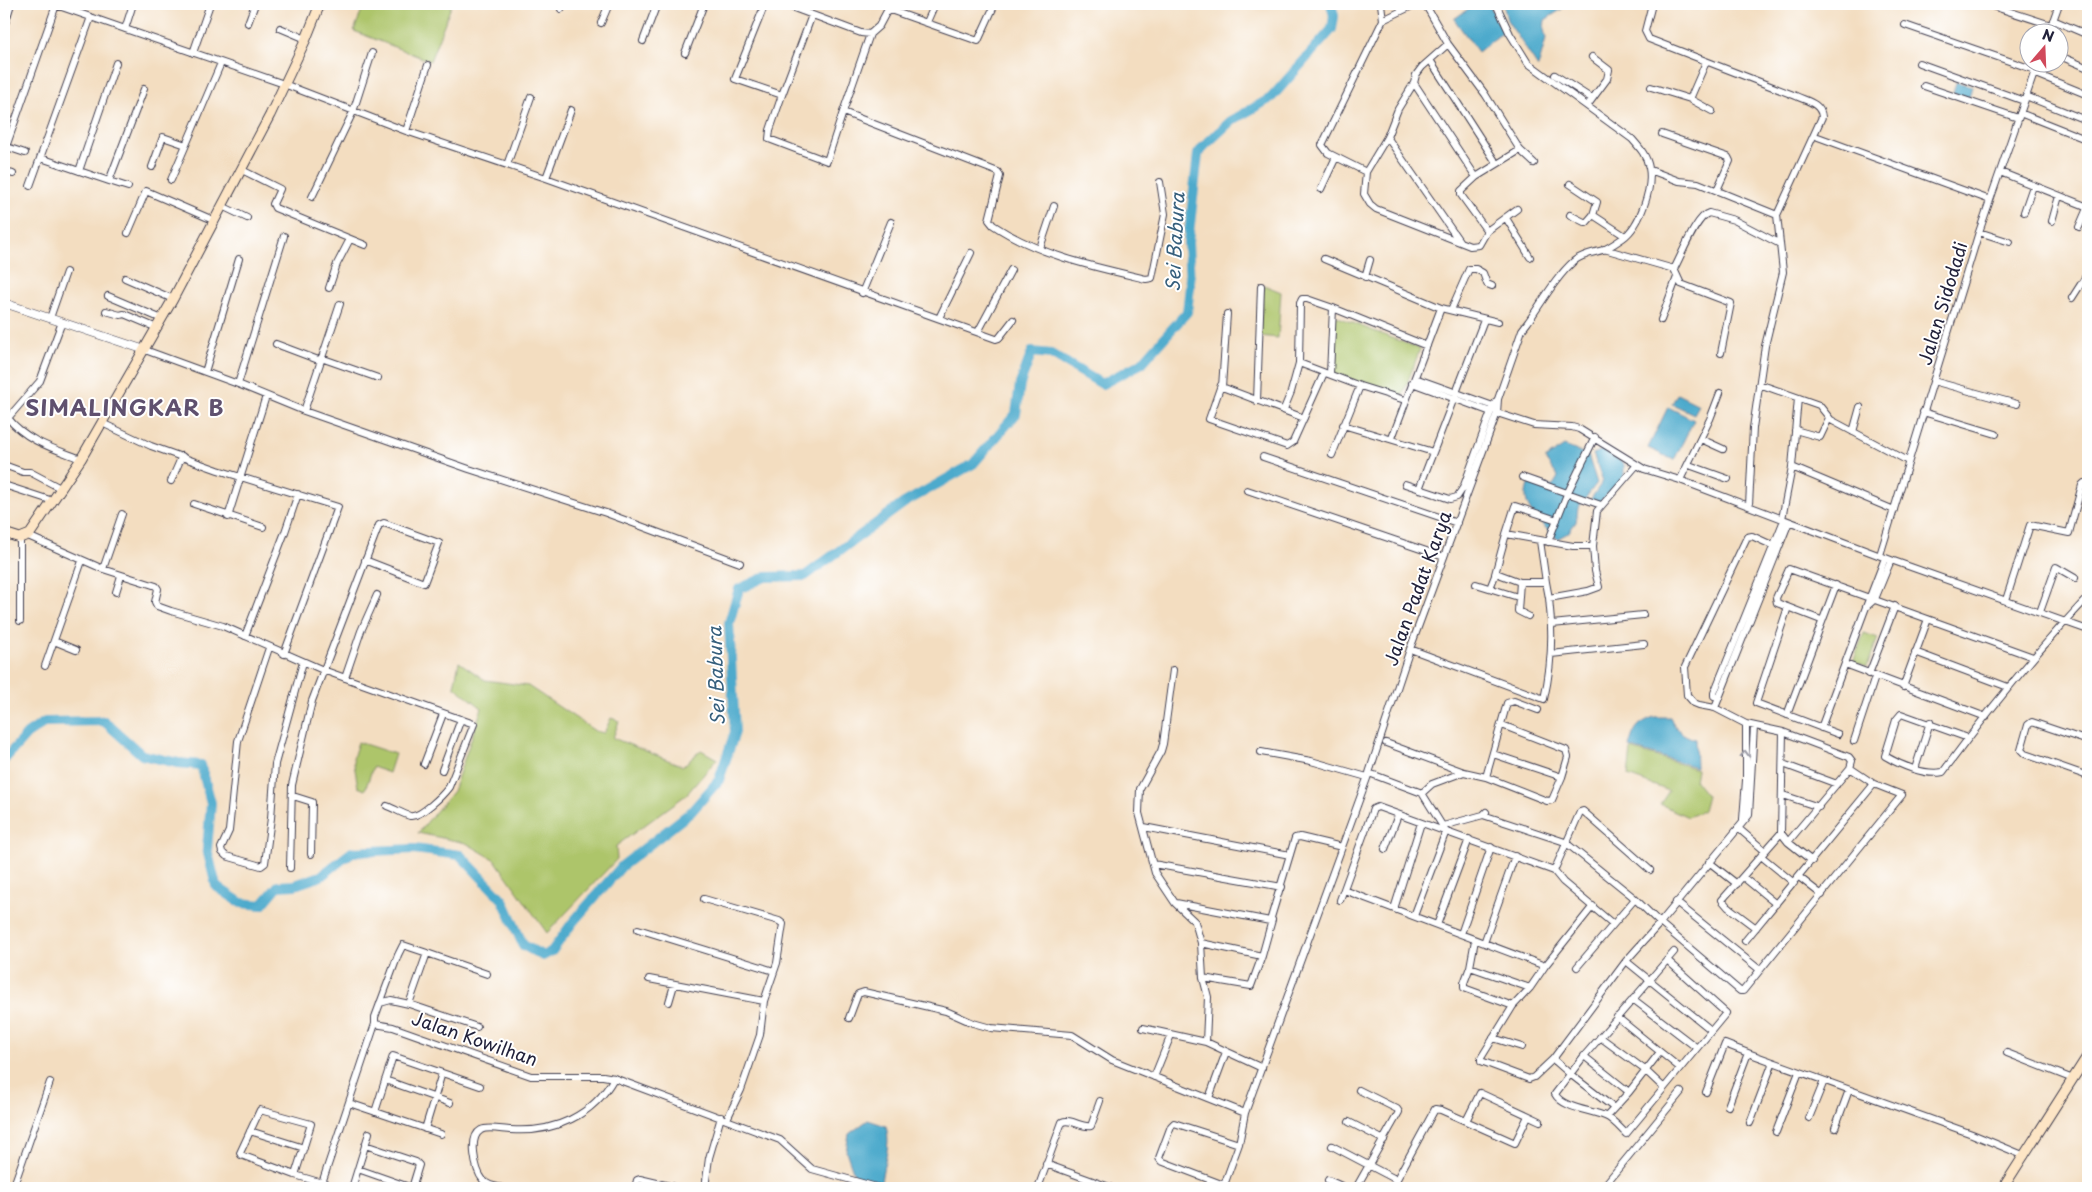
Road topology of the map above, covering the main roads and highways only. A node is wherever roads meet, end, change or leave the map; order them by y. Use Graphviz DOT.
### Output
graph roads {
  1 [pos="320,4"];
  2 [pos="4,533"];
  3 [pos="2088,1055"];
  4 [pos="2003,1188"];
  1 -- 2 [label="main road"];
  3 -- 4 [label="main road"];
}
